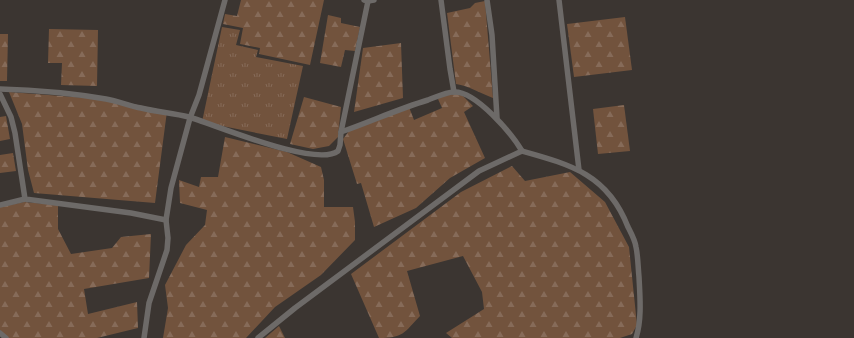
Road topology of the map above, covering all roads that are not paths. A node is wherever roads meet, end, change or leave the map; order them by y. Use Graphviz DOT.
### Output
graph roads {
  1 [pos="225,0"];
  2 [pos="369,0"];
  3 [pos="441,0"];
  4 [pos="487,0"];
  5 [pos="559,0"];
  6 [pos="0,89"];
  7 [pos="454,92"];
  8 [pos="0,94"];
  9 [pos="190,118"];
  10 [pos="497,118"];
  11 [pos="341,132"];
  12 [pos="522,151"];
  13 [pos="578,170"];
  14 [pos="25,199"];
  15 [pos="0,205"];
  16 [pos="166,220"];
  17 [pos="0,333"];
  18 [pos="6,338"];
  19 [pos="144,338"];
  20 [pos="258,338"];
  21 [pos="636,338"];
  1 -- 9 [label="lane"];
  2 -- 11 [label="lane"];
  3 -- 7 [label="lane"];
  4 -- 10 [label="lane"];
  5 -- 13 [label="lane"];
  6 -- 9 [label="lane"];
  7 -- 10 [label="lane"];
  7 -- 11 [label="lane"];
  8 -- 14 [label="lane"];
  9 -- 11 [label="lane"];
  9 -- 16 [label="lane"];
  10 -- 12 [label="lane"];
  12 -- 13 [label="lane"];
  12 -- 20 [label="lane"];
  13 -- 21 [label="lane"];
  14 -- 15 [label="lane"];
  14 -- 16 [label="lane"];
  16 -- 19 [label="lane"];
  17 -- 18 [label="lane"];
}
